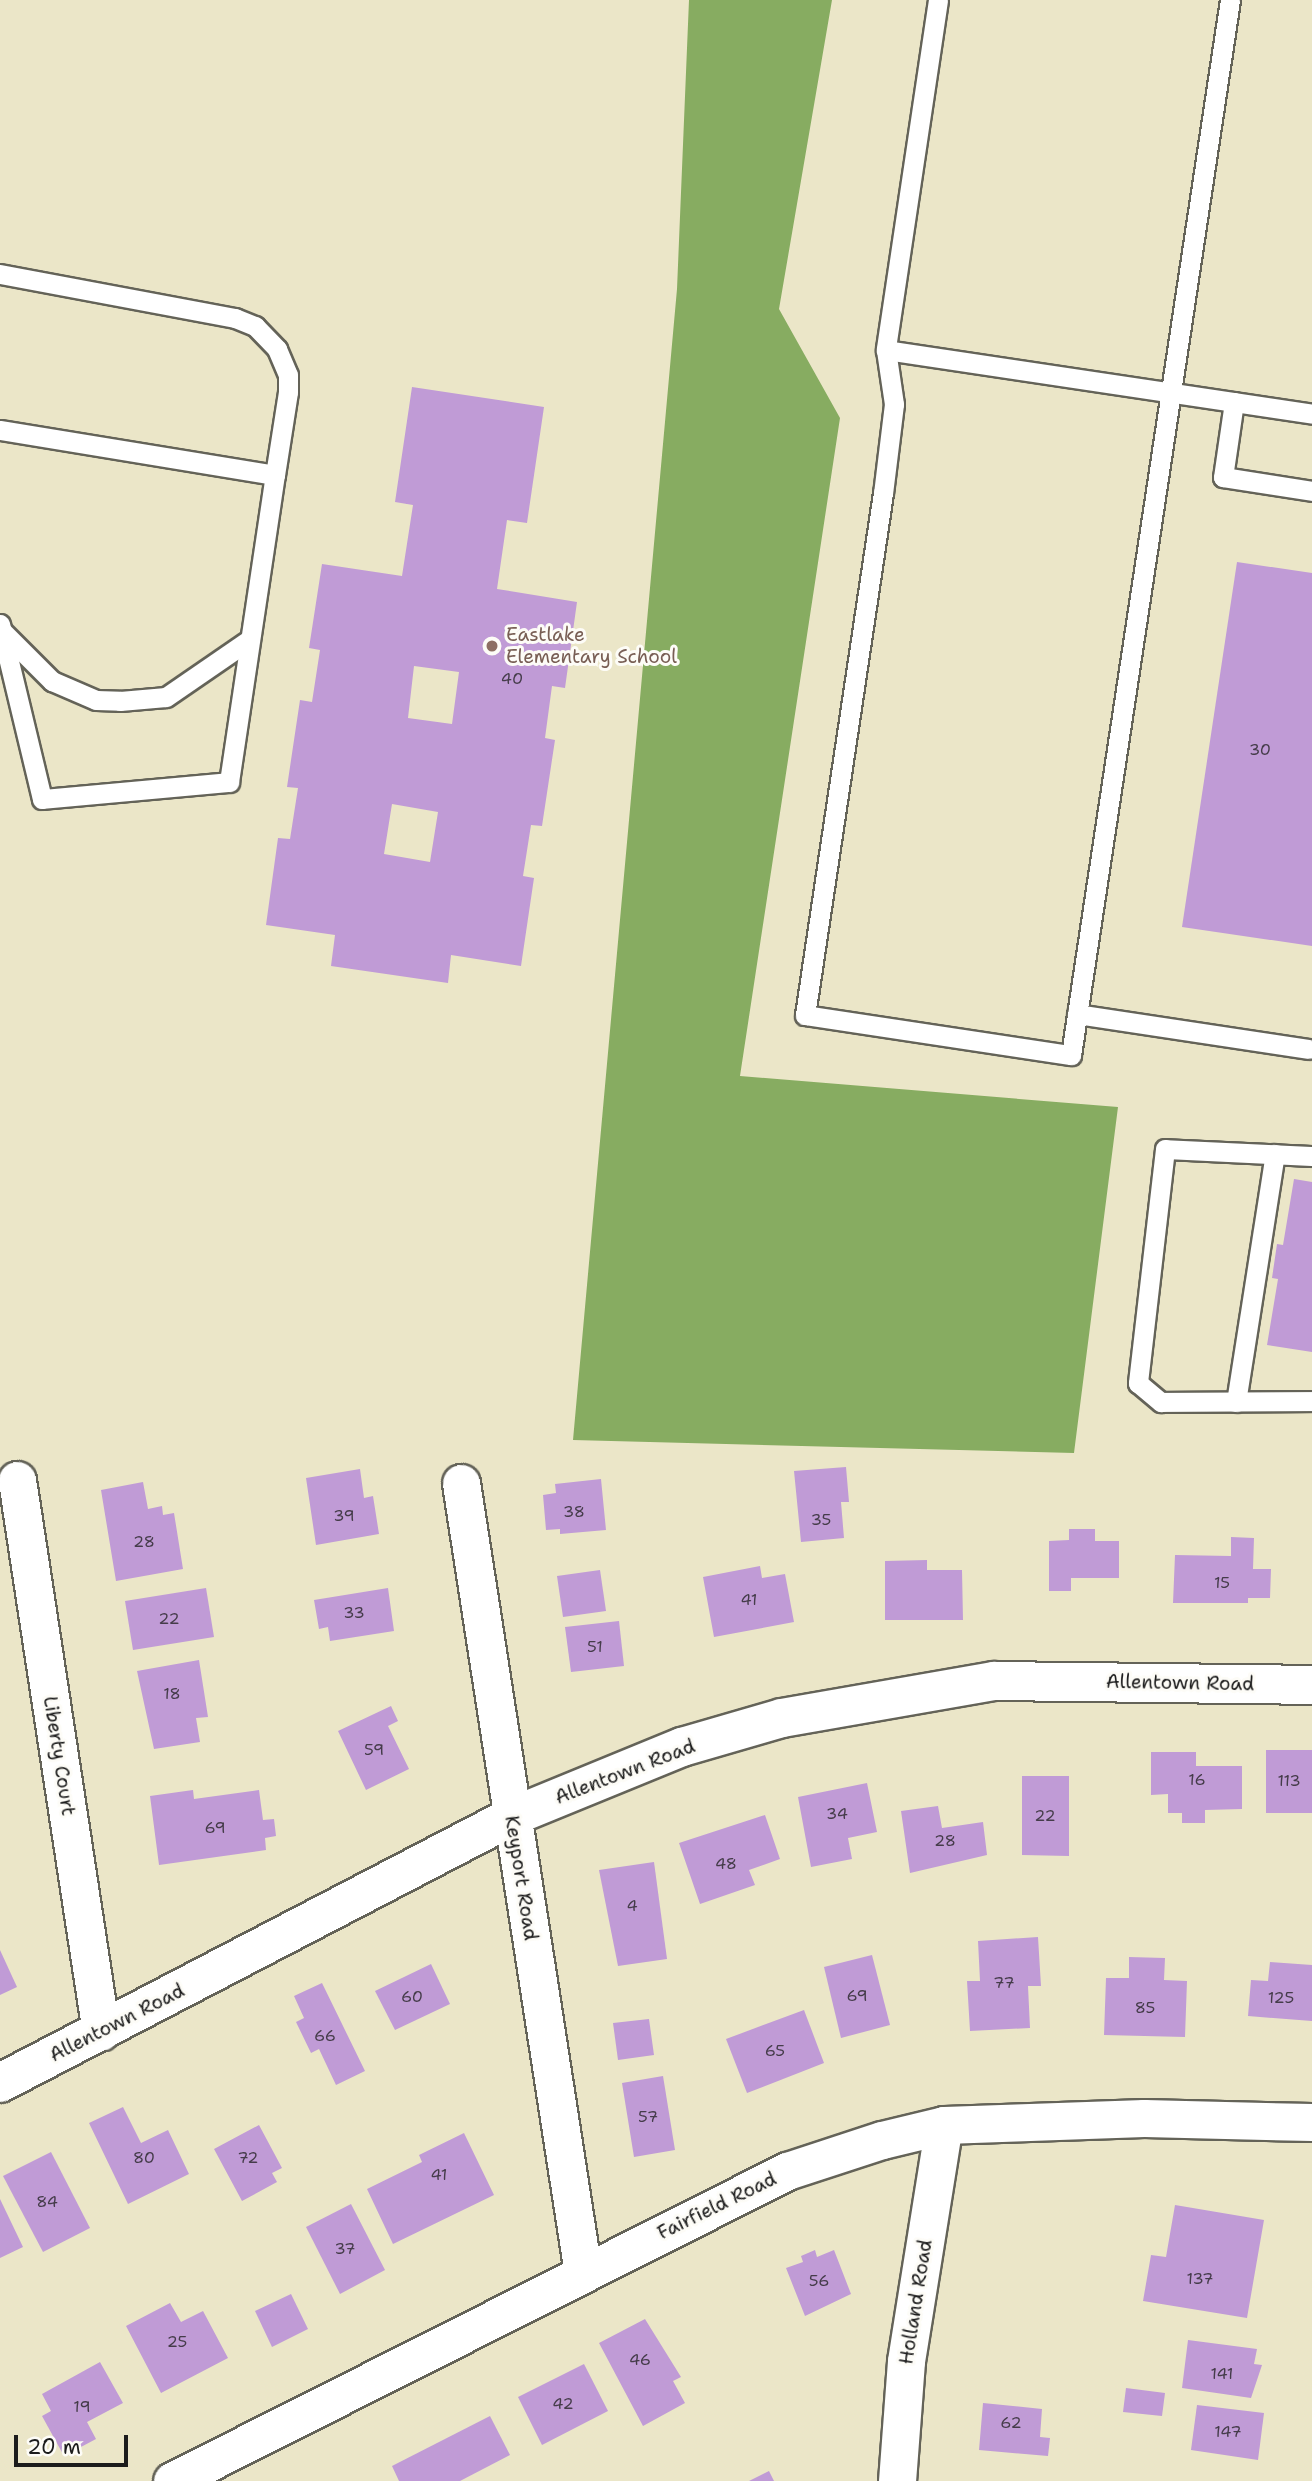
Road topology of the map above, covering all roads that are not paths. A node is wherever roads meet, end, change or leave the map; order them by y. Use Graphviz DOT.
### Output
graph roads {
  1 [pos="938,0"];
  2 [pos="1230,0"];
  3 [pos="0,274"];
  4 [pos="886,351"];
  5 [pos="1171,393"];
  6 [pos="1234,402"];
  7 [pos="1312,414"];
  8 [pos="0,430"];
  9 [pos="275,475"];
  10 [pos="1312,491"];
  11 [pos="1,627"];
  12 [pos="249,640"];
  13 [pos="1077,1014"];
  14 [pos="1308,1049"];
  15 [pos="1275,1154"];
  16 [pos="1312,1156"];
  17 [pos="1312,1401"];
  18 [pos="1236,1402"];
  19 [pos="17,1480"];
  20 [pos="461,1483"];
  21 [pos="1312,1685"];
  22 [pos="511,1817"];
  23 [pos="101,2032"];
  24 [pos="0,2083"];
  25 [pos="1312,2122"];
  26 [pos="944,2124"];
  27 [pos="583,2273"];
  28 [pos="173,2481"];
  29 [pos="897,2481"];
  1 -- 4 [label="lane"];
  2 -- 5 [label="lane"];
  3 -- 9 [label="lane"];
  4 -- 5 [label="lane"];
  4 -- 13 [label="lane"];
  5 -- 6 [label="lane"];
  5 -- 13 [label="lane"];
  6 -- 7 [label="lane"];
  6 -- 10 [label="lane"];
  8 -- 9 [label="lane"];
  9 -- 12 [label="lane"];
  11 -- 12 [label="lane"];
  11 -- 12 [label="lane"];
  13 -- 14 [label="lane"];
  15 -- 16 [label="lane"];
  15 -- 18 [label="lane"];
  15 -- 18 [label="lane"];
  17 -- 18 [label="lane"];
  19 -- 23 [label="street, Liberty Court"];
  20 -- 22 [label="street, Keyport Road"];
  21 -- 22 [label="street, Allentown Road"];
  22 -- 23 [label="street, Allentown Road"];
  22 -- 27 [label="street, Keyport Road"];
  23 -- 24 [label="street, Allentown Road"];
  25 -- 26 [label="street, Fairfield Road"];
  26 -- 27 [label="street, Fairfield Road"];
  26 -- 29 [label="street, Holland Road"];
  27 -- 28 [label="street, Fairfield Road"];
}
